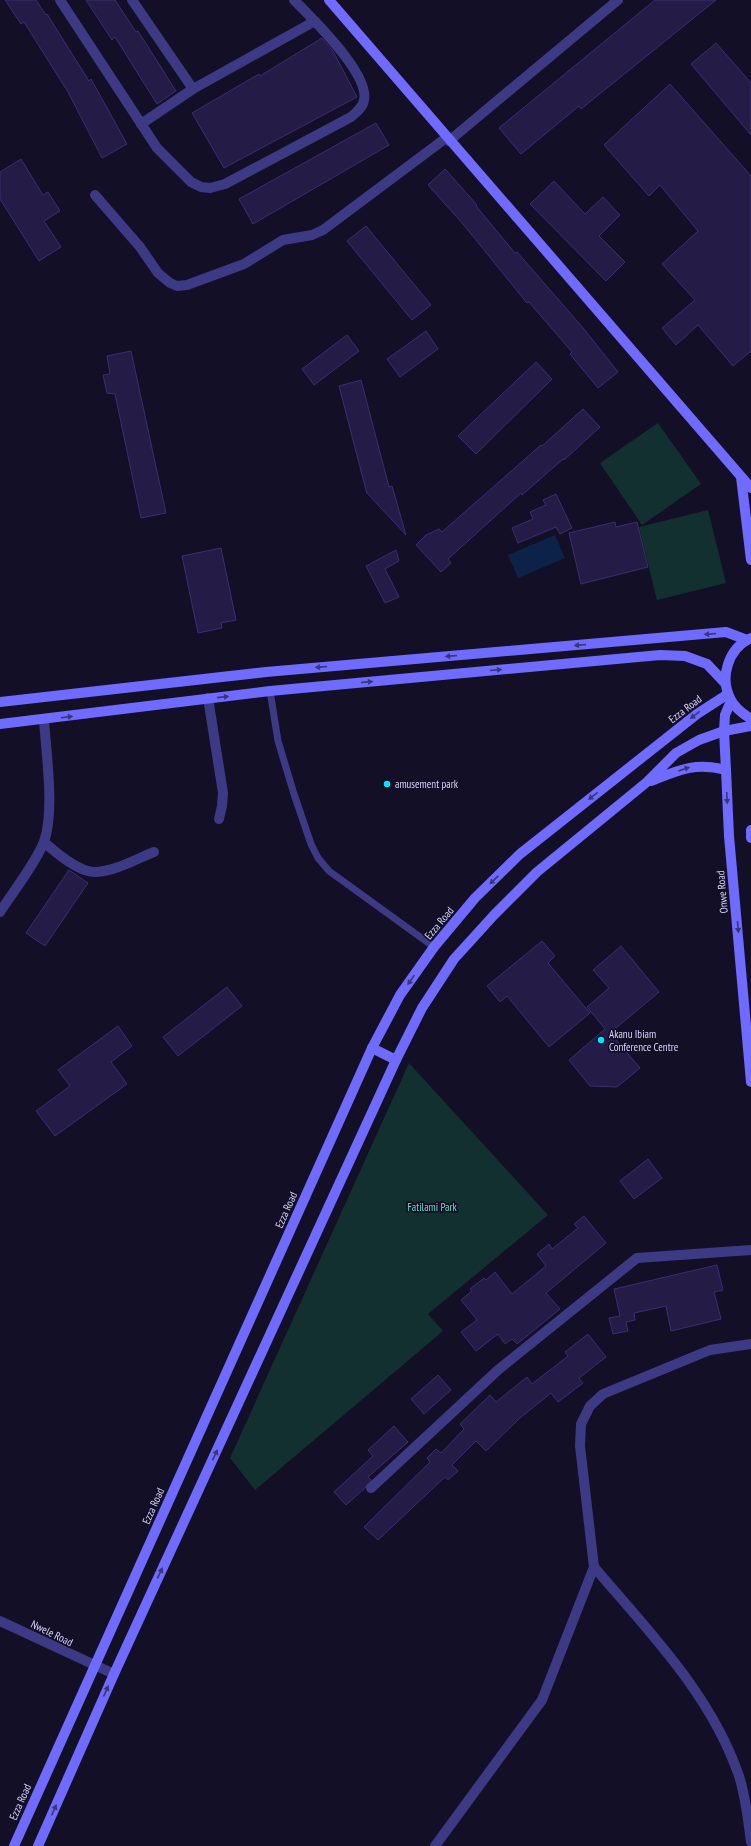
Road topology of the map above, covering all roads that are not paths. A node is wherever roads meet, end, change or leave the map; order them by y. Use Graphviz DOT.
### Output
graph roads {
  1 [pos="60,0"];
  2 [pos="132,0"];
  3 [pos="294,0"];
  4 [pos="329,0"];
  5 [pos="618,0"];
  6 [pos="314,21"];
  7 [pos="193,89"];
  8 [pos="141,124"];
  9 [pos="448,140"];
  10 [pos="95,195"];
  11 [pos="741,477"];
  12 [pos="751,488"];
  13 [pos="751,499"];
  14 [pos="751,560"];
  15 [pos="749,639"];
  16 [pos="725,683"];
  17 [pos="270,691"];
  18 [pos="208,698"];
  19 [pos="730,698"];
  20 [pos="0,702"];
  21 [pos="44,719"];
  22 [pos="751,719"];
  23 [pos="0,724"];
  24 [pos="751,726"];
  25 [pos="724,731"];
  26 [pos="726,770"];
  27 [pos="647,782"];
  28 [pos="219,819"];
  29 [pos="751,830"];
  30 [pos="751,838"];
  31 [pos="44,842"];
  32 [pos="154,852"];
  33 [pos="0,912"];
  34 [pos="434,947"];
  35 [pos="749,1026"];
  36 [pos="372,1048"];
  37 [pos="396,1060"];
  38 [pos="751,1082"];
  39 [pos="751,1250"];
  40 [pos="751,1344"];
  41 [pos="371,1488"];
  42 [pos="594,1567"];
  43 [pos="0,1621"];
  44 [pos="94,1666"];
  45 [pos="114,1674"];
  46 [pos="751,1842"];
  47 [pos="14,1846"];
  48 [pos="38,1846"];
  49 [pos="434,1846"];
  1 -- 8 [label="street"];
  2 -- 7 [label="street"];
  3 -- 6 [label="street"];
  4 -- 9 [label="main road"];
  5 -- 9 [label="street"];
  6 -- 7 [label="street"];
  6 -- 8 [label="street"];
  7 -- 8 [label="street"];
  9 -- 10 [label="street"];
  9 -- 11 [label="main road"];
  11 -- 12 [label="main road"];
  11 -- 13 [label="main road"];
  11 -- 14 [label="main road"];
  15 -- 16 [label="main road"];
  15 -- 20 [label="main road, one-way"];
  17 -- 16 [label="main road, one-way"];
  16 -- 19 [label="main road"];
  18 -- 17 [label="main road, one-way"];
  17 -- 34 [label="lane"];
  21 -- 18 [label="main road, one-way"];
  18 -- 28 [label="street"];
  19 -- 22 [label="main road"];
  19 -- 25 [label="main road, Onwe Road"];
  19 -- 34 [label="main road, Ezza Road, one-way"];
  21 -- 23 [label="main road"];
  21 -- 31 [label="street"];
  24 -- 25 [label="main road"];
  25 -- 26 [label="main road, Onwe Road"];
  25 -- 27 [label="main road"];
  27 -- 26 [label="main road, one-way"];
  26 -- 35 [label="main road, Onwe Road, one-way"];
  27 -- 37 [label="main road"];
  29 -- 30 [label="main road"];
  31 -- 32 [label="street"];
  31 -- 33 [label="street"];
  34 -- 36 [label="main road, Ezza Road, one-way"];
  35 -- 38 [label="main road, Onwe Road"];
  36 -- 37 [label="main road"];
  36 -- 44 [label="main road, Ezza Road"];
  45 -- 37 [label="main road, one-way"];
  39 -- 41 [label="street"];
  40 -- 42 [label="street"];
  42 -- 46 [label="street"];
  42 -- 49 [label="street"];
  43 -- 44 [label="street, Nwele Road"];
  44 -- 45 [label="street, Nwele Road"];
  44 -- 47 [label="main road, Ezza Road"];
  48 -- 45 [label="main road, one-way"];
}
